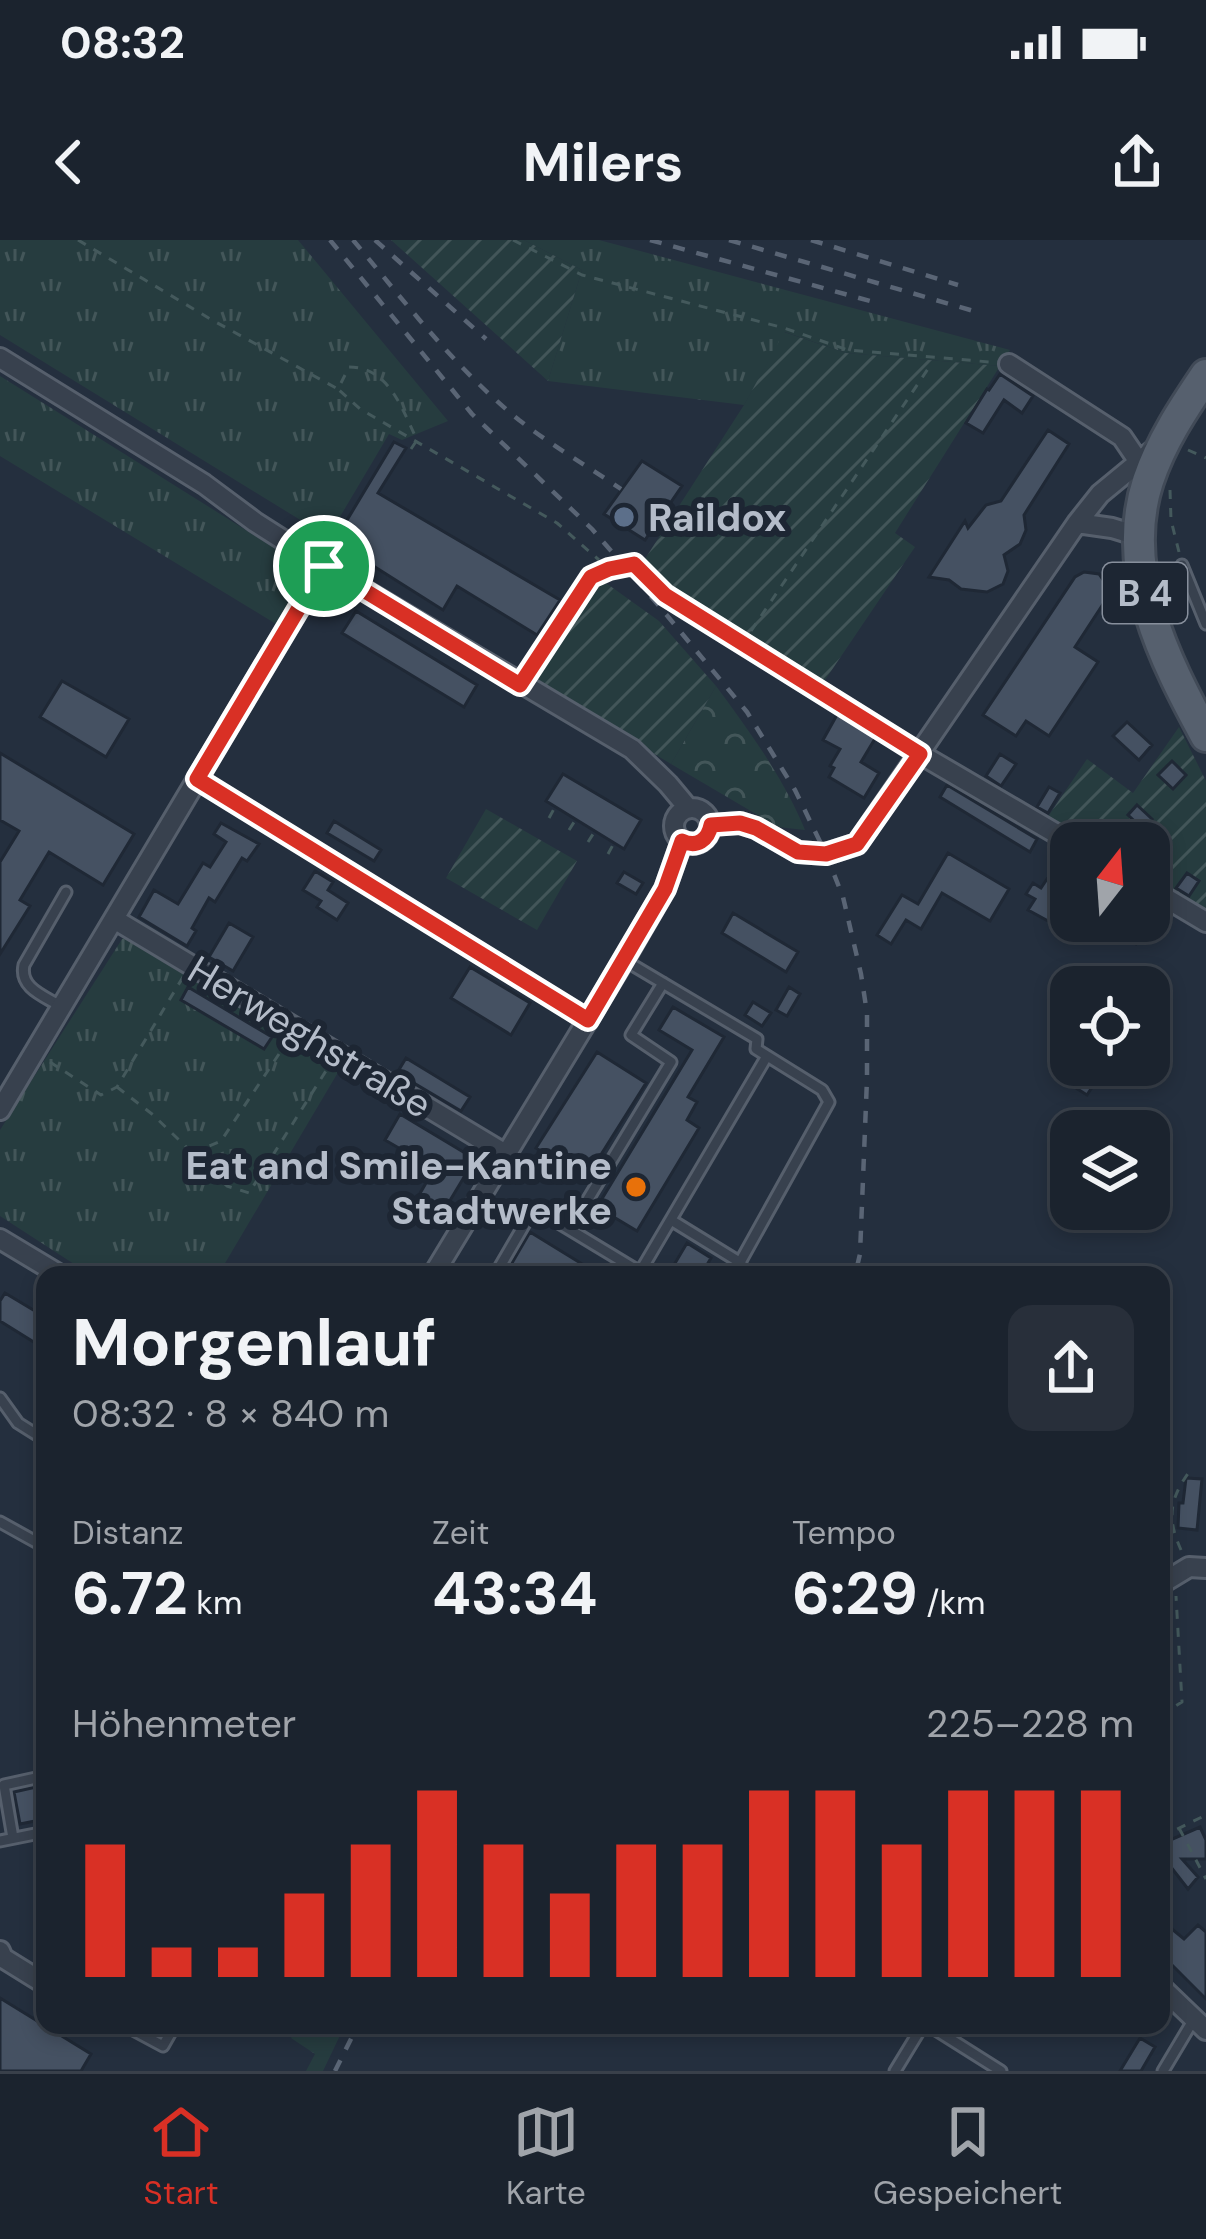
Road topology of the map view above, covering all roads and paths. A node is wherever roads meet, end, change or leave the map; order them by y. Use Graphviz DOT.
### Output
graph roads {
  1 [pos="78,240"];
  2 [pos="514,240"];
  3 [pos="0,358"];
  4 [pos="932,363"];
  5 [pos="1009,364"];
  6 [pos="1206,375"];
  7 [pos="338,389"];
  8 [pos="417,440"];
  9 [pos="1164,441"];
  10 [pos="411,449"];
  11 [pos="1139,462"];
  12 [pos="1171,486"];
  13 [pos="1077,523"];
  14 [pos="1138,536"];
  15 [pos="1182,565"];
  16 [pos="324,566"];
  17 [pos="609,569"];
  18 [pos="1206,624"];
  19 [pos="744,643"];
  20 [pos="520,685"];
  21 [pos="1196,695"];
  22 [pos="1206,736"];
  23 [pos="920,754"];
  24 [pos="197,779"];
  25 [pos="555,807"];
  26 [pos="688,808"];
  27 [pos="549,818"];
  28 [pos="576,819"];
  29 [pos="711,825"];
  30 [pos="569,830"];
  31 [pos="1050,830"];
  32 [pos="595,831"];
  33 [pos="682,841"];
  34 [pos="588,842"];
  35 [pos="614,843"];
  36 [pos="608,854"];
  37 [pos="65,892"];
  38 [pos="1170,901"];
  39 [pos="114,919"];
  40 [pos="1206,922"];
  41 [pos="624,960"];
  42 [pos="190,965"];
  43 [pos="663,983"];
  44 [pos="62,1007"];
  45 [pos="588,1020"];
  46 [pos="296,1028"];
  47 [pos="34,1053"];
  48 [pos="338,1053"];
  49 [pos="767,1056"];
  50 [pos="116,1088"];
  51 [pos="0,1110"];
  52 [pos="193,1154"];
  53 [pos="507,1154"];
  54 [pos="671,1220"];
  55 [pos="570,1229"];
  56 [pos="0,1239"];
  57 [pos="740,1263"];
  58 [pos="46,1266"];
  59 [pos="439,1266"];
  60 [pos="500,1266"];
  61 [pos="630,1266"];
  62 [pos="644,1266"];
  63 [pos="738,1266"];
  64 [pos="0,1398"];
  65 [pos="11,1413"];
  66 [pos="0,1421"];
  67 [pos="36,1434"];
  68 [pos="1189,1472"];
  69 [pos="0,1522"];
  70 [pos="36,1542"];
  71 [pos="1198,1568"];
  72 [pos="1170,1579"];
  73 [pos="1170,1584"];
  74 [pos="1170,1709"];
  75 [pos="36,1778"];
  76 [pos="1206,1815"];
  77 [pos="1179,1828"];
  78 [pos="1170,1832"];
  79 [pos="36,1834"];
  80 [pos="13,1838"];
  81 [pos="0,1841"];
  82 [pos="1206,1880"];
  83 [pos="0,1951"];
  84 [pos="36,1978"];
  85 [pos="1170,1996"];
  86 [pos="1200,2024"];
  87 [pos="140,2034"];
  88 [pos="170,2034"];
  89 [pos="919,2034"];
  90 [pos="940,2034"];
  91 [pos="895,2071"];
  92 [pos="1000,2071"];
  93 [pos="1162,2071"];
  1 -- 7 [label="path"];
  2 -- 5 [label="path"];
  3 -- 16 [label="street"];
  4 -- 19 [label="path"];
  5 -- 11 [label="street"];
  6 -- 9 [label="main road, B 4"];
  7 -- 8 [label="path"];
  7 -- 8 [label="path"];
  8 -- 10 [label="path"];
  8 -- 17 [label="path"];
  9 -- 11 [label="street"];
  9 -- 14 [label="main road, B 4"];
  11 -- 13 [label="street"];
  12 -- 15 [label="path"];
  13 -- 14 [label="street"];
  13 -- 23 [label="street"];
  14 -- 21 [label="main road, B 4"];
  15 -- 18 [label="lane"];
  16 -- 20 [label="street"];
  16 -- 24 [label="street"];
  17 -- 19 [label="lane"];
  17 -- 20 [label="lane"];
  19 -- 23 [label="lane"];
  20 -- 26 [label="street"];
  21 -- 22 [label="main road, B 4"];
  23 -- 29 [label="street"];
  23 -- 31 [label="street"];
  24 -- 39 [label="street"];
  24 -- 45 [label="lane"];
  25 -- 27 [label="path"];
  26 -- 29 [label="street"];
  26 -- 33 [label="street"];
  28 -- 30 [label="path"];
  29 -- 33 [label="street"];
  32 -- 34 [label="path"];
  33 -- 41 [label="street"];
  35 -- 36 [label="path"];
  37 -- 44 [label="lane"];
  38 -- 40 [label="street"];
  39 -- 42 [label="street, Herweghstraße"];
  39 -- 44 [label="street"];
  41 -- 43 [label="lane"];
  41 -- 45 [label="street"];
  42 -- 46 [label="street, Herweghstraße"];
  42 -- 50 [label="path"];
  43 -- 49 [label="lane"];
  43 -- 55 [label="lane"];
  44 -- 47 [label="street"];
  45 -- 53 [label="street"];
  46 -- 48 [label="street, Herweghstraße"];
  46 -- 52 [label="path"];
  47 -- 50 [label="path"];
  47 -- 51 [label="street"];
  48 -- 52 [label="path"];
  48 -- 53 [label="street, Herweghstraße"];
  49 -- 54 [label="lane"];
  49 -- 57 [label="lane"];
  50 -- 52 [label="path"];
  53 -- 59 [label="street"];
  54 -- 57 [label="lane"];
  54 -- 62 [label="lane"];
  55 -- 60 [label="lane"];
  55 -- 61 [label="lane"];
  56 -- 58 [label="street"];
  57 -- 63 [label="lane"];
  64 -- 65 [label="lane"];
  65 -- 66 [label="lane"];
  65 -- 67 [label="lane"];
  68 -- 71 [label="path"];
  69 -- 70 [label="lane"];
  71 -- 72 [label="street"];
  73 -- 74 [label="path"];
  75 -- 80 [label="lane"];
  76 -- 77 [label="path"];
  77 -- 78 [label="path"];
  77 -- 82 [label="path"];
  79 -- 80 [label="lane"];
  80 -- 81 [label="lane"];
  83 -- 84 [label="street"];
  85 -- 86 [label="street"];
  86 -- 93 [label="lane"];
  87 -- 88 [label="lane"];
  89 -- 91 [label="lane"];
  90 -- 92 [label="lane"];
}
